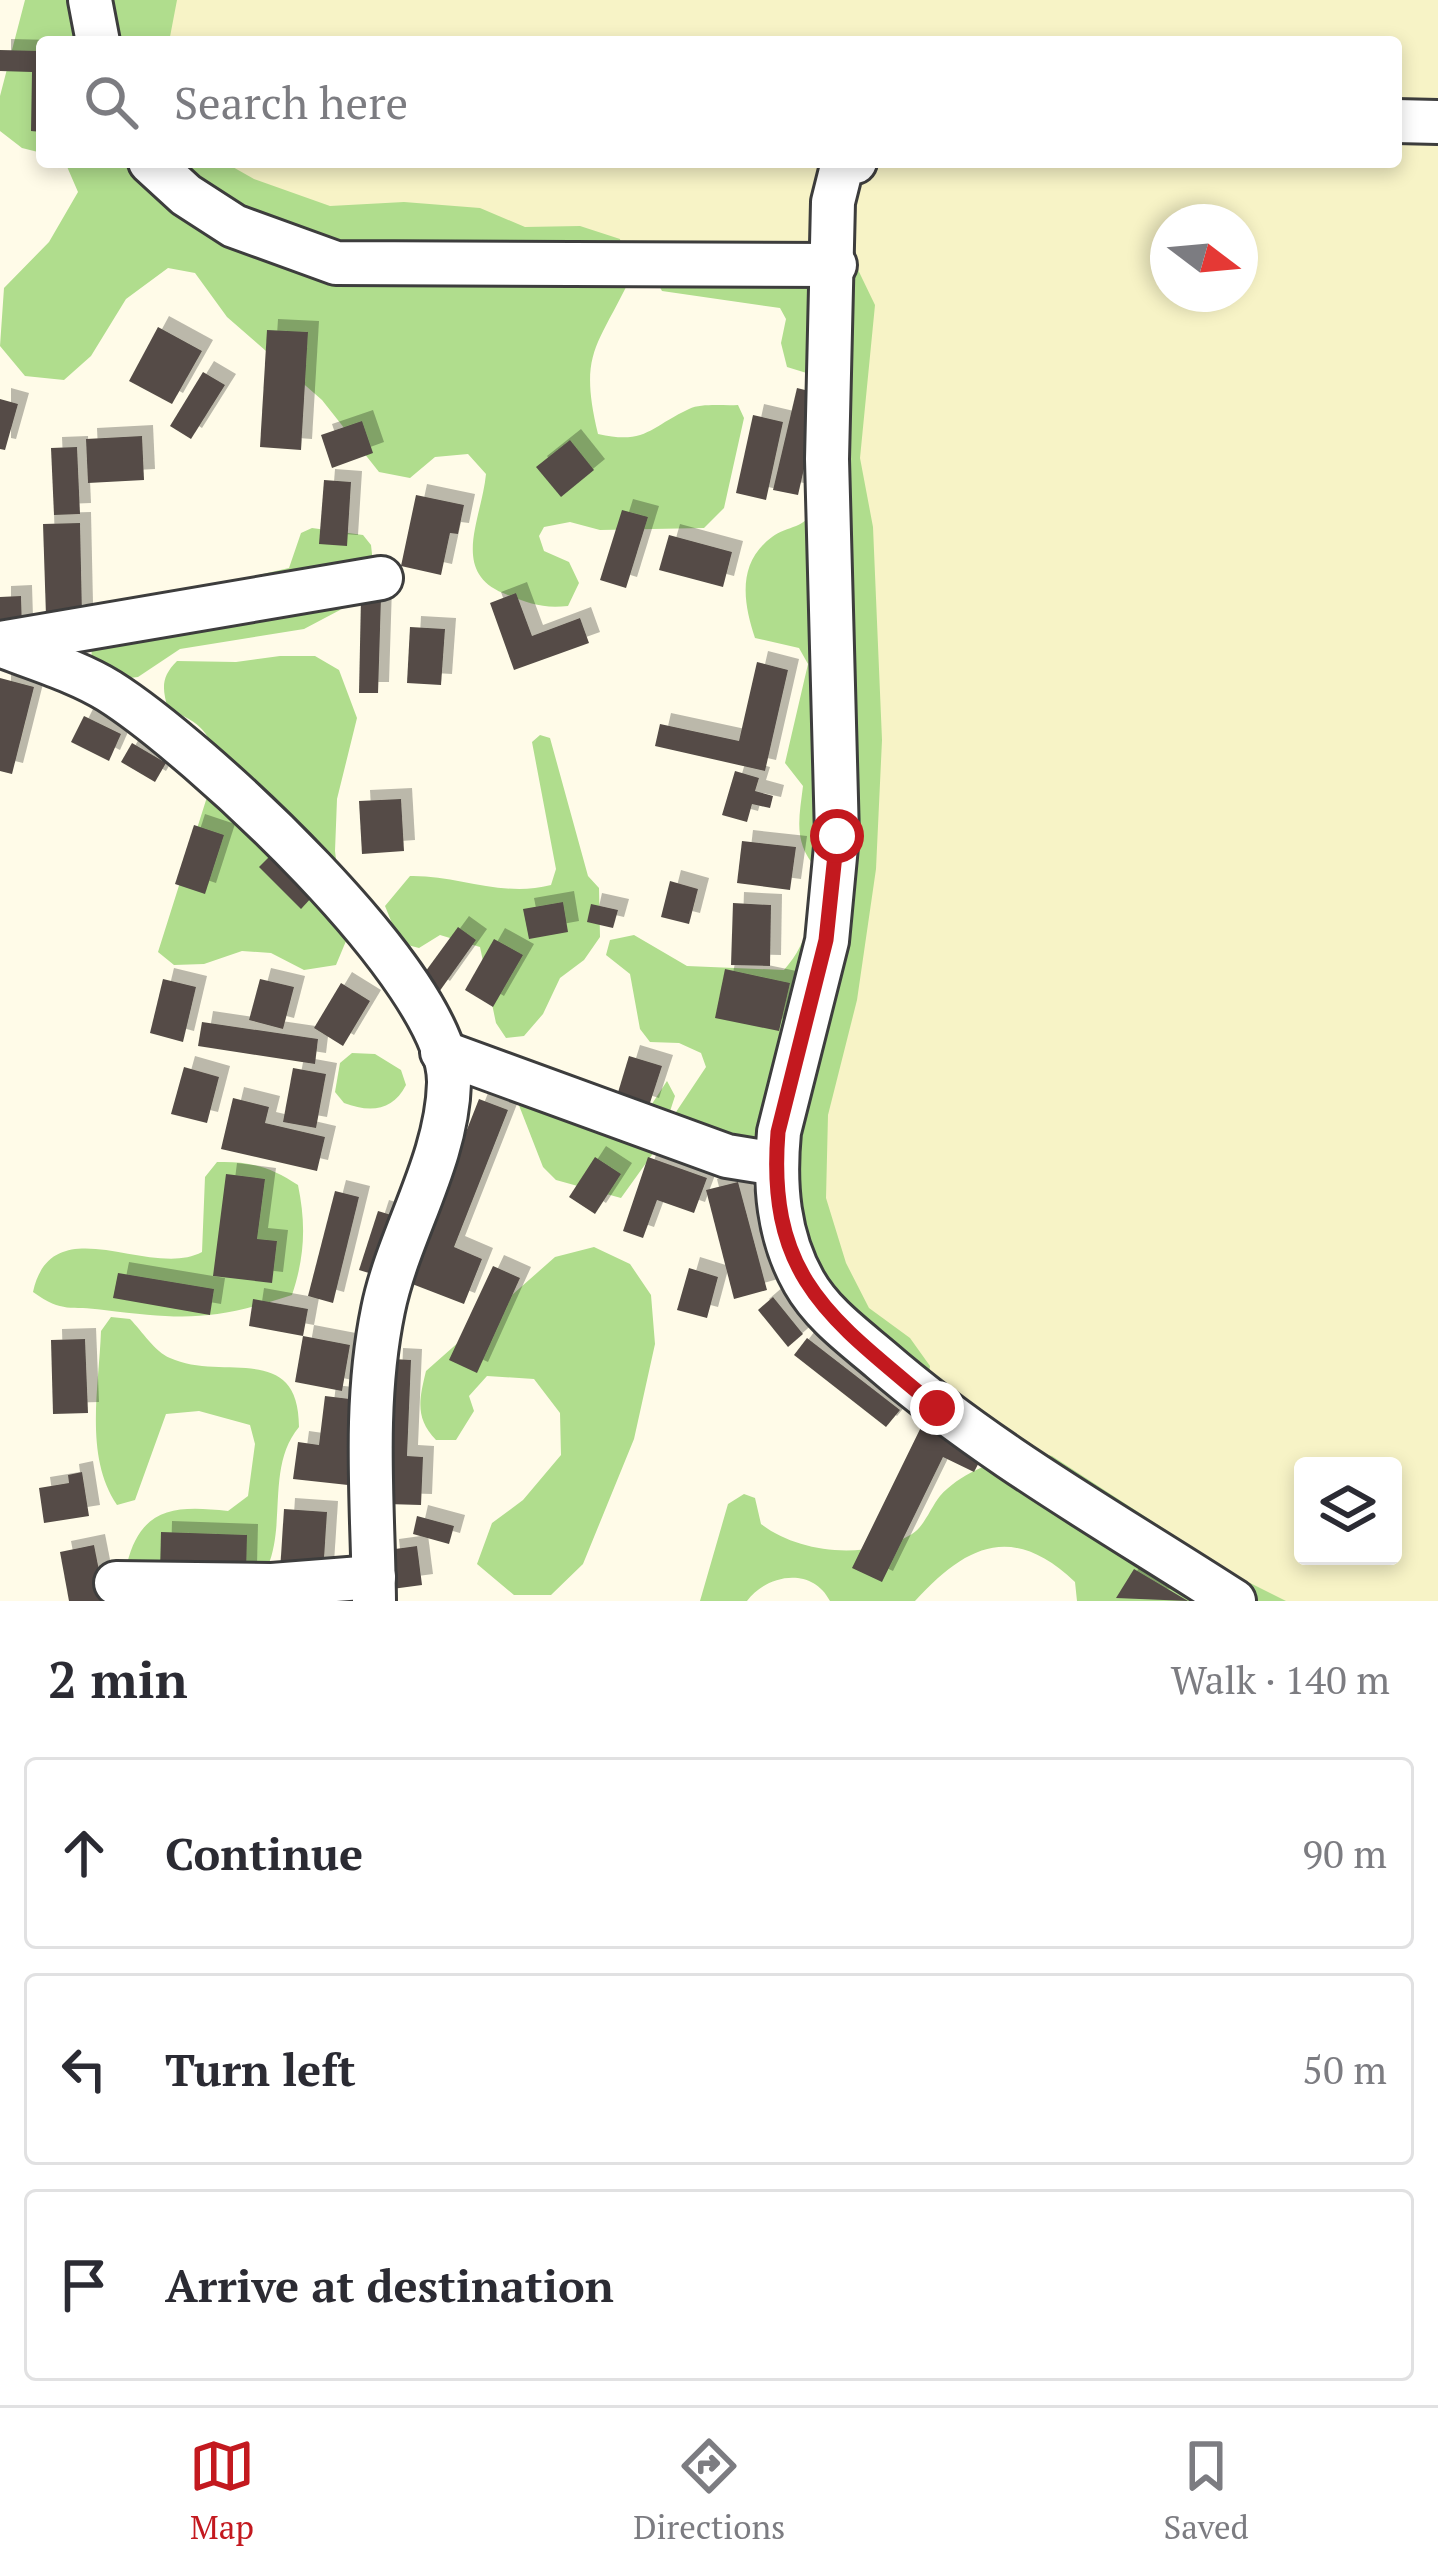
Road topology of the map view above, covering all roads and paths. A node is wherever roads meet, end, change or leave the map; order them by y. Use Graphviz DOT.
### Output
graph roads {
  1 [pos="90,0"];
  2 [pos="97,36"];
  3 [pos="1402,121"];
  4 [pos="1438,122"];
  5 [pos="156,168"];
  6 [pos="841,168"];
  7 [pos="835,265"];
  8 [pos="381,578"];
  9 [pos="0,644"];
  10 [pos="442,1052"];
  11 [pos="776,1164"];
  12 [pos="116,1583"];
  13 [pos="374,1589"];
  14 [pos="1234,1601"];
  1 -- 2 [label="street"];
  3 -- 4 [label="street"];
  5 -- 7 [label="street"];
  6 -- 7 [label="street"];
  7 -- 11 [label="street"];
  8 -- 9 [label="street"];
  9 -- 10 [label="street"];
  10 -- 11 [label="street"];
  10 -- 13 [label="street"];
  11 -- 14 [label="street"];
  12 -- 13 [label="street"];
}
